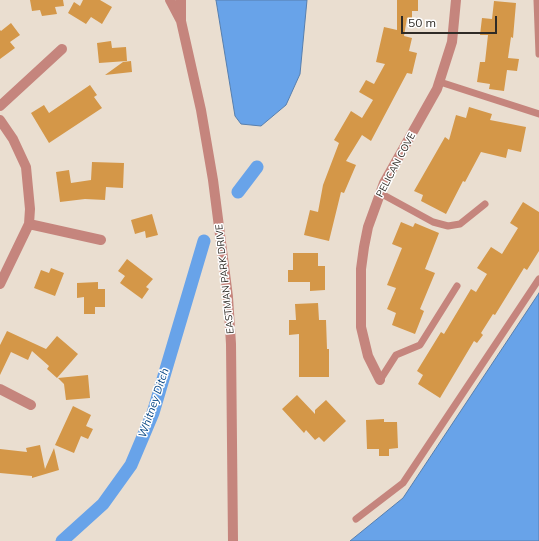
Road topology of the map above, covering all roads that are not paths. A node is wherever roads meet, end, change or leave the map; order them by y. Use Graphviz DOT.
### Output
graph roads {
  1 [pos="170,0"];
  2 [pos="181,0"];
  3 [pos="456,0"];
  4 [pos="537,0"];
  5 [pos="181,21"];
  6 [pos="62,49"];
  7 [pos="539,54"];
  8 [pos="440,82"];
  9 [pos="0,106"];
  10 [pos="539,114"];
  11 [pos="0,120"];
  12 [pos="380,193"];
  13 [pos="485,204"];
  14 [pos="29,224"];
  15 [pos="101,240"];
  16 [pos="539,279"];
  17 [pos="0,284"];
  18 [pos="457,286"];
  19 [pos="380,380"];
  20 [pos="0,389"];
  21 [pos="31,405"];
  22 [pos="356,519"];
  23 [pos="233,541"];
  1 -- 5 [label="street, EASTMAN PARK DRIVE"];
  2 -- 5 [label="street, EASTMAN PARK DRIVE"];
  3 -- 8 [label="street, PELICAN COVE"];
  4 -- 7 [label="lane"];
  5 -- 23 [label="street, EASTMAN PARK DRIVE"];
  6 -- 9 [label="street"];
  8 -- 10 [label="lane"];
  8 -- 12 [label="street, PELICAN COVE"];
  11 -- 14 [label="street"];
  12 -- 13 [label="lane"];
  12 -- 19 [label="street, PELICAN COVE"];
  14 -- 15 [label="street"];
  14 -- 17 [label="street"];
  16 -- 22 [label="lane"];
  18 -- 19 [label="lane"];
  20 -- 21 [label="street"];
}
